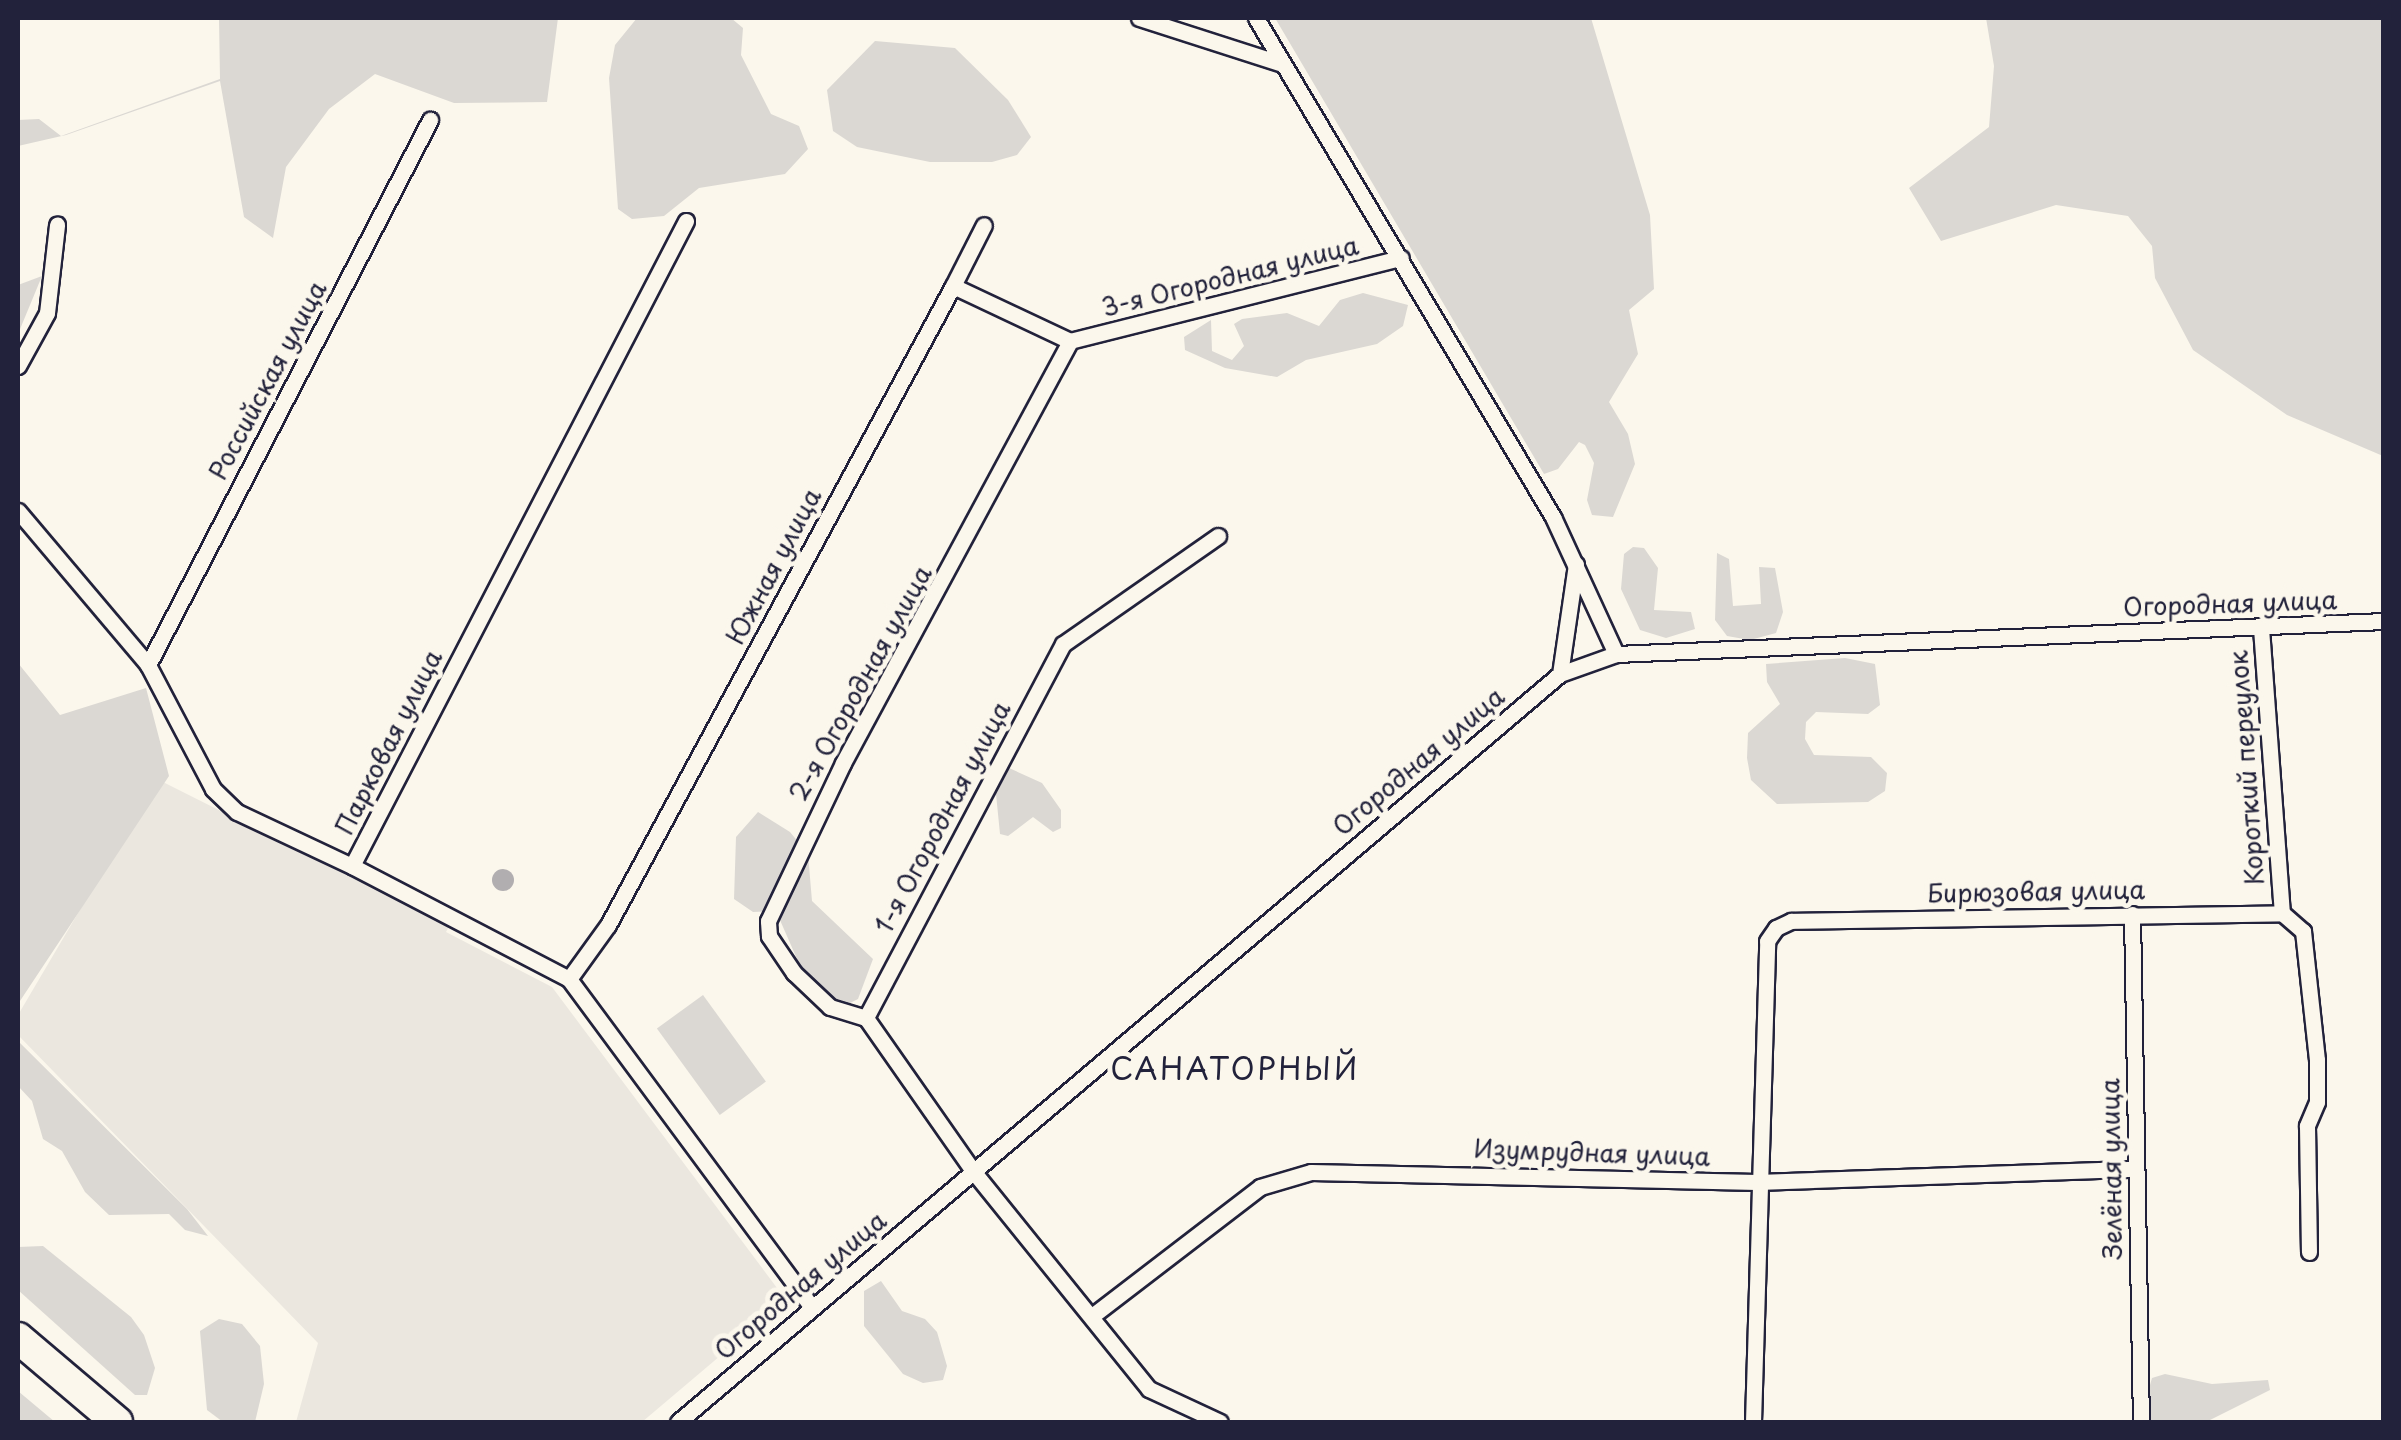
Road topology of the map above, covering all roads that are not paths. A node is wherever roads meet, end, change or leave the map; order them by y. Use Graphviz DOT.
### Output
graph roads {
  1 [pos="1139,18"];
  2 [pos="1256,18"];
  3 [pos="1282,64"];
  4 [pos="430,120"];
  5 [pos="686,221"];
  6 [pos="58,225"];
  7 [pos="984,225"];
  8 [pos="1401,258"];
  9 [pos="953,286"];
  10 [pos="1070,341"];
  11 [pos="18,366"];
  12 [pos="18,512"];
  13 [pos="1218,536"];
  14 [pos="1576,561"];
  15 [pos="2384,621"];
  16 [pos="2261,628"];
  17 [pos="1616,654"];
  18 [pos="148,665"];
  19 [pos="1560,674"];
  20 [pos="352,866"];
  21 [pos="2282,913"];
  22 [pos="2132,914"];
  23 [pos="569,979"];
  24 [pos="866,1018"];
  25 [pos="2136,1169"];
  26 [pos="973,1171"];
  27 [pos="1757,1182"];
  28 [pos="2310,1252"];
  29 [pos="812,1307"];
  30 [pos="1092,1316"];
  31 [pos="18,1338"];
  32 [pos="117,1422"];
  33 [pos="678,1422"];
  34 [pos="1220,1422"];
  35 [pos="1753,1422"];
  36 [pos="2141,1422"];
  1 -- 3 [label="street"];
  2 -- 3 [label="street"];
  3 -- 8 [label="street"];
  4 -- 18 [label="street, Российская улица"];
  5 -- 20 [label="street, Парковая улица"];
  6 -- 11 [label="street"];
  7 -- 9 [label="street, Южная улица"];
  8 -- 10 [label="street, 3-я Огородная улица"];
  8 -- 14 [label="street"];
  9 -- 10 [label="street"];
  9 -- 23 [label="street, Южная улица"];
  10 -- 24 [label="street, 2-я Огородная улица"];
  12 -- 18 [label="street"];
  13 -- 24 [label="street, 1-я Огородная улица"];
  14 -- 17 [label="street"];
  14 -- 19 [label="street"];
  15 -- 16 [label="street, Огородная улица"];
  16 -- 17 [label="street, Огородная улица"];
  16 -- 21 [label="street, Короткий переулок"];
  17 -- 19 [label="street, Огородная улица"];
  18 -- 20 [label="street"];
  19 -- 26 [label="street, Огородная улица"];
  20 -- 23 [label="street, Парковая улица"];
  21 -- 22 [label="street, Бирюзовая улица"];
  21 -- 28 [label="street, Короткий переулок"];
  22 -- 25 [label="street, Зелёная улица"];
  22 -- 27 [label="street, Бирюзовая улица"];
  23 -- 29 [label="street, Парковая улица"];
  24 -- 26 [label="street"];
  25 -- 27 [label="street, Изумрудная улица"];
  25 -- 36 [label="street, Зелёная улица"];
  26 -- 29 [label="street, Огородная улица"];
  26 -- 30 [label="street"];
  27 -- 30 [label="street, Изумрудная улица"];
  27 -- 35 [label="street"];
  29 -- 33 [label="street, Огородная улица"];
  30 -- 34 [label="street"];
  31 -- 32 [label="highway"];
}
